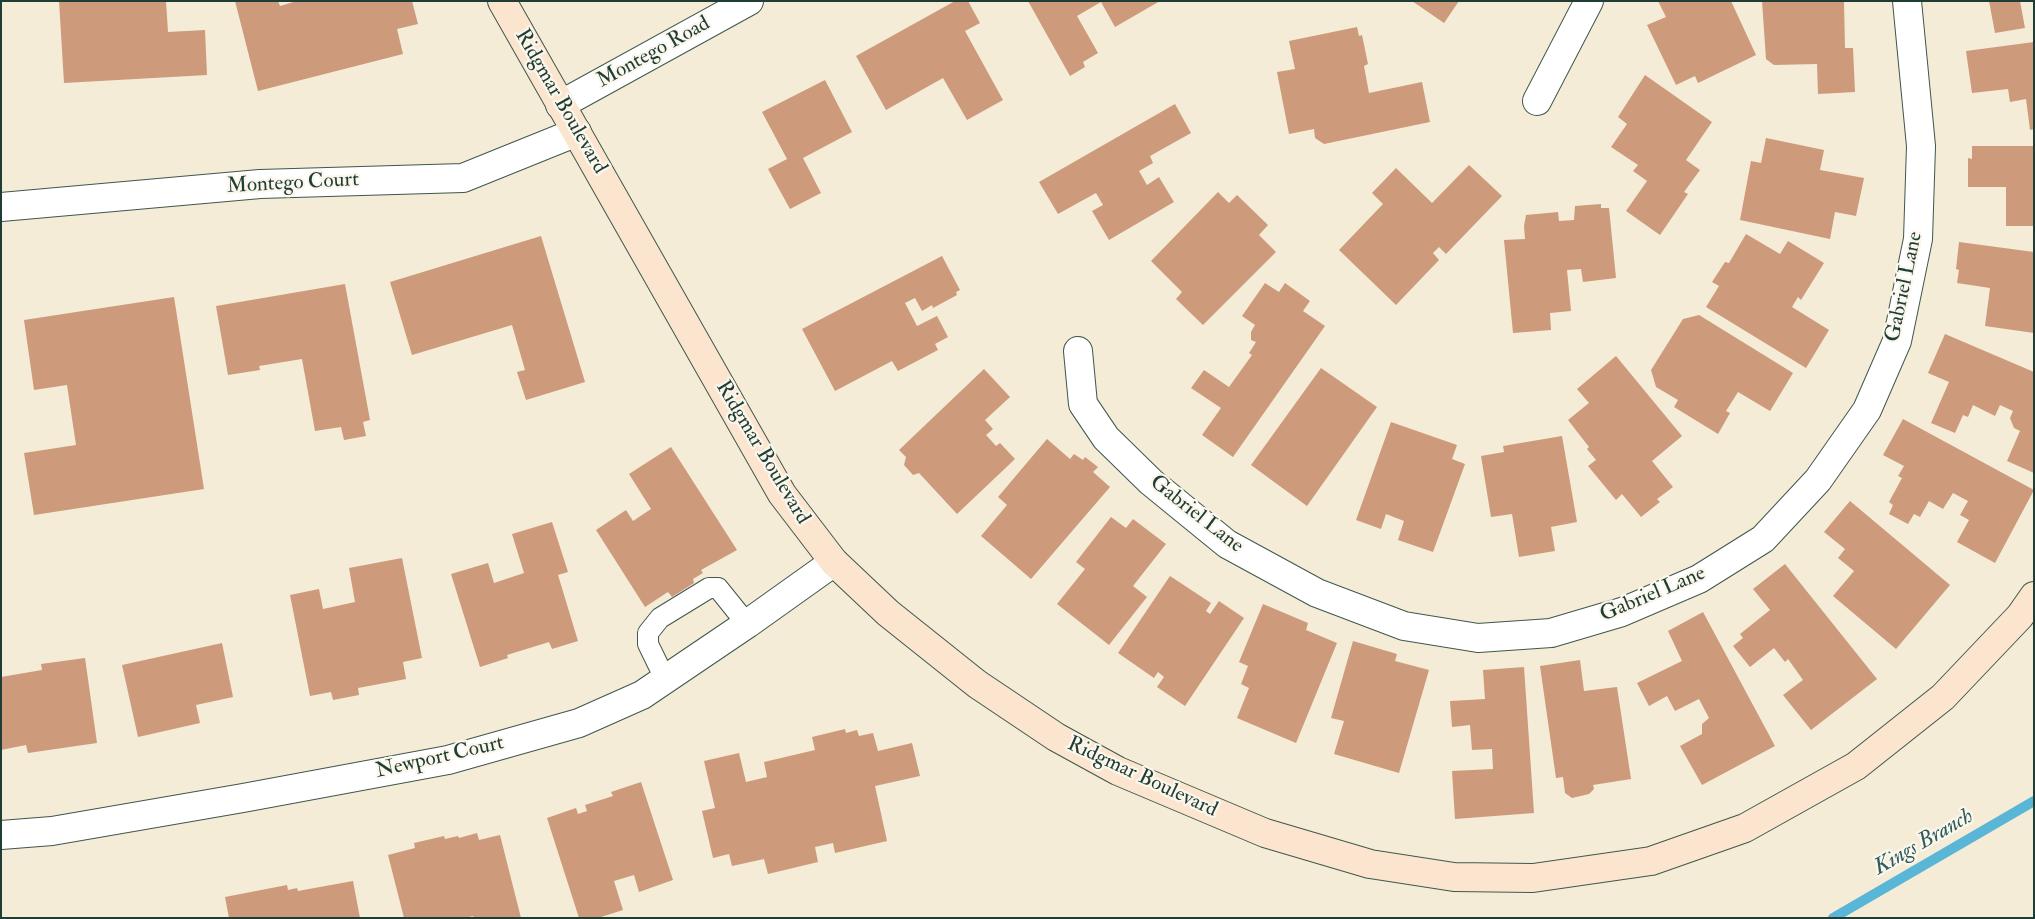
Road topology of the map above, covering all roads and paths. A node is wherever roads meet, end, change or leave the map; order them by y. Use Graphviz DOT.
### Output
graph roads {
  1 [pos="502,1"];
  2 [pos="749,1"];
  3 [pos="1589,1"];
  4 [pos="1907,1"];
  5 [pos="1536,101"];
  6 [pos="560,104"];
  7 [pos="577,132"];
  8 [pos="1,207"];
  9 [pos="1078,351"];
  10 [pos="834,562"];
  11 [pos="2034,596"];
  12 [pos="747,624"];
  13 [pos="665,679"];
  14 [pos="1,835"];
  1 -- 6 [label="street, Ridgmar Boulevard"];
  2 -- 6 [label="street, Montego Road"];
  3 -- 5 [label="street"];
  4 -- 9 [label="street, Gabriel Lane"];
  6 -- 7 [label="street, Ridgmar Boulevard"];
  7 -- 8 [label="street, Montego Court"];
  7 -- 10 [label="street, Ridgmar Boulevard"];
  10 -- 11 [label="street, Ridgmar Boulevard"];
  10 -- 12 [label="street, Newport Court"];
  12 -- 13 [label="street, Newport Court"];
  12 -- 13 [label="lane"];
  13 -- 14 [label="street, Newport Court"];
}
